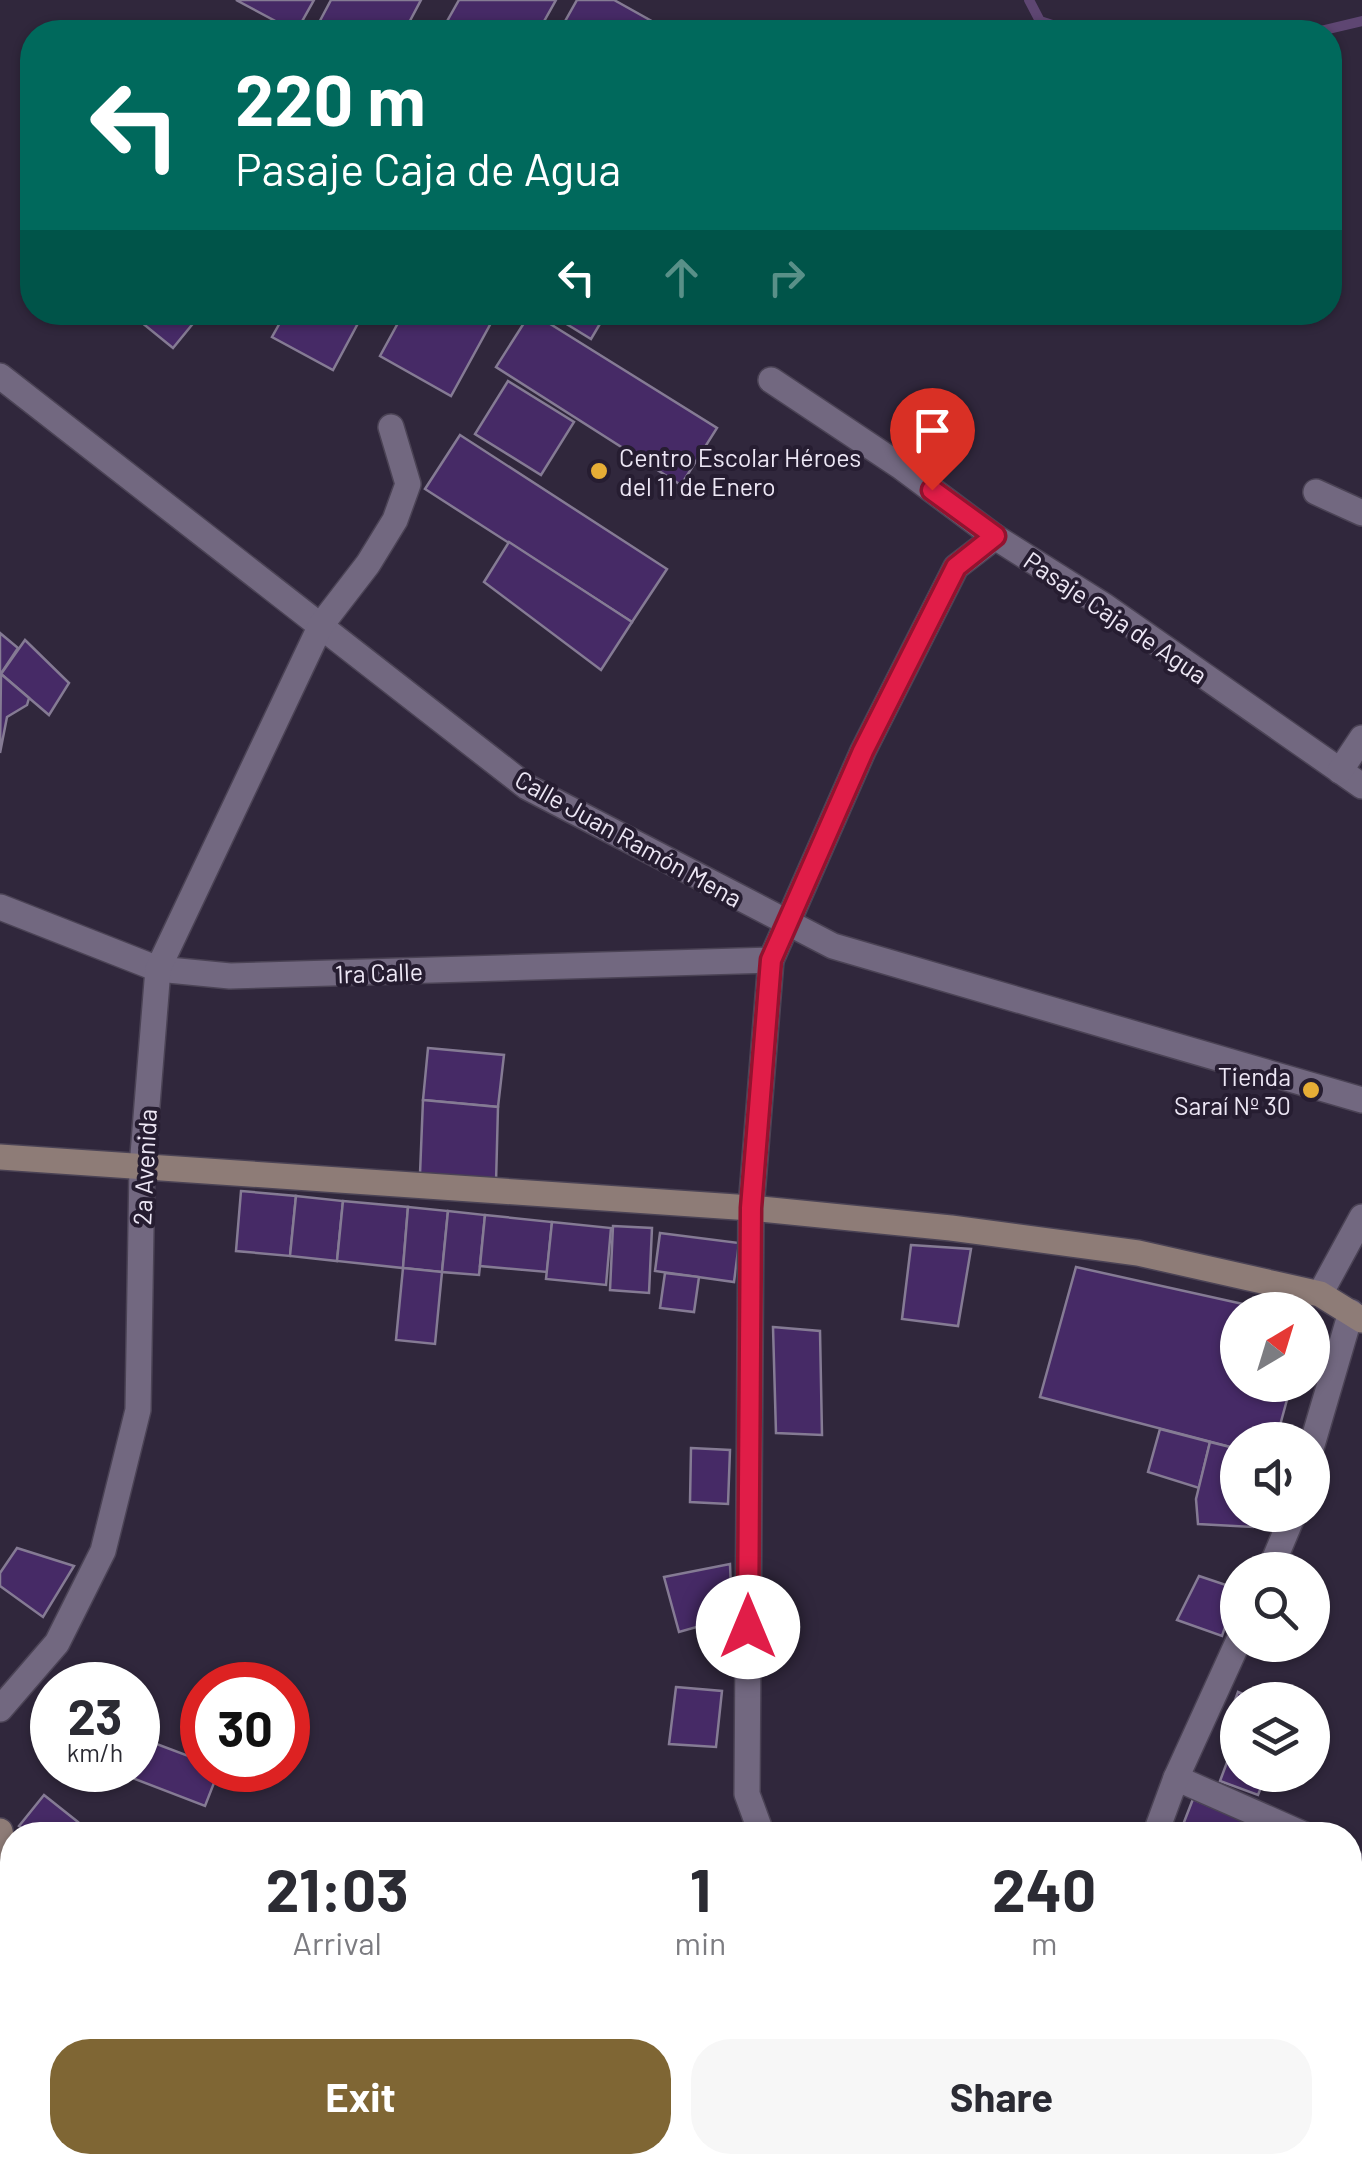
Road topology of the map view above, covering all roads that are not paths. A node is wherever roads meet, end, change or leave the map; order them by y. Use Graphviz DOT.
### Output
graph roads {
  1 [pos="771,380"];
  2 [pos="6,391"];
  3 [pos="392,427"];
  4 [pos="1316,492"];
  5 [pos="1362,513"];
  6 [pos="995,536"];
  7 [pos="320,625"];
  8 [pos="1362,738"];
  9 [pos="1340,771"];
  10 [pos="1362,786"];
  11 [pos="0,907"];
  12 [pos="785,922"];
  13 [pos="771,960"];
  14 [pos="158,969"];
  15 [pos="1362,1100"];
  16 [pos="0,1157"];
  17 [pos="142,1167"];
  18 [pos="751,1208"];
  19 [pos="1362,1217"];
  20 [pos="1311,1292"];
  21 [pos="1321,1292"];
  22 [pos="1330,1300"];
  23 [pos="1356,1316"];
  24 [pos="1320,1422"];
  25 [pos="1229,1662"];
  26 [pos="0,1709"];
  27 [pos="1176,1778"];
  28 [pos="757,1822"];
  29 [pos="1160,1822"];
  30 [pos="1276,1822"];
  1 -- 6 [label="street, Pasaje Caja de Agua"];
  2 -- 7 [label="street, Calle Juan Ramón Mena"];
  3 -- 7 [label="street, 2a Avenida"];
  4 -- 5 [label="street"];
  6 -- 9 [label="street, Pasaje Caja de Agua"];
  6 -- 12 [label="street"];
  7 -- 12 [label="street, Calle Juan Ramón Mena"];
  7 -- 14 [label="street, 2a Avenida"];
  8 -- 9 [label="street"];
  9 -- 10 [label="street, Pasaje Caja de Agua"];
  11 -- 14 [label="street, 1ra Calle"];
  12 -- 13 [label="street"];
  12 -- 15 [label="street, Calle Juan Ramón Mena"];
  13 -- 14 [label="street, 1ra Calle"];
  13 -- 18 [label="street"];
  14 -- 17 [label="street, 2a Avenida"];
  16 -- 17 [label="main road"];
  17 -- 18 [label="main road"];
  17 -- 26 [label="street, 2a Avenida"];
  18 -- 20 [label="main road"];
  18 -- 28 [label="street"];
  19 -- 21 [label="street"];
  22 -- 23 [label="main road"];
  23 -- 24 [label="street"];
  25 -- 27 [label="street"];
  27 -- 29 [label="street"];
  27 -- 30 [label="street"];
}
